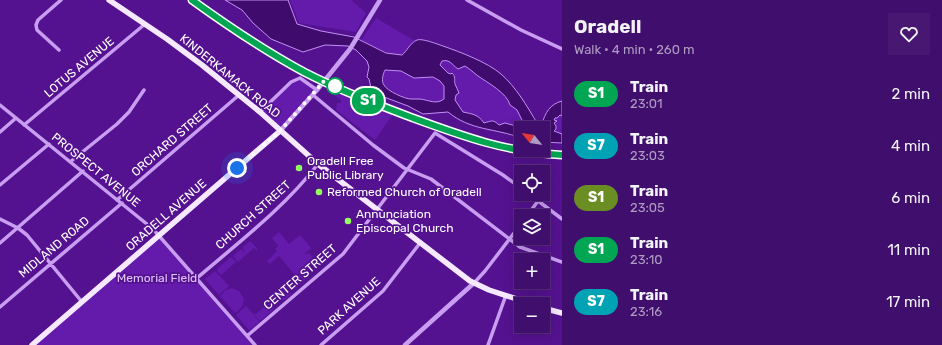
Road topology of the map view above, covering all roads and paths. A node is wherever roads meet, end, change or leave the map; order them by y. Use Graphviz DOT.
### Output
graph roads {
  1 [pos="61,0"];
  2 [pos="109,0"];
  3 [pos="380,0"];
  4 [pos="467,0"];
  5 [pos="146,24"];
  6 [pos="59,50"];
  7 [pos="562,50"];
  8 [pos="144,90"];
  9 [pos="317,90"];
  10 [pos="239,95"];
  11 [pos="313,95"];
  12 [pos="0,105"];
  13 [pos="260,112"];
  14 [pos="16,118"];
  15 [pos="24,125"];
  16 [pos="280,131"];
  17 [pos="0,132"];
  18 [pos="48,144"];
  19 [pos="70,162"];
  20 [pos="318,164"];
  21 [pos="407,170"];
  22 [pos="82,171"];
  23 [pos="514,183"];
  24 [pos="0,185"];
  25 [pos="118,200"];
  26 [pos="538,201"];
  27 [pos="122,203"];
  28 [pos="376,209"];
  29 [pos="532,209"];
  30 [pos="0,219"];
  31 [pos="562,219"];
  32 [pos="18,228"];
  33 [pos="514,234"];
  34 [pos="159,235"];
  35 [pos="510,239"];
  36 [pos="0,243"];
  37 [pos="420,243"];
  38 [pos="562,262"];
  39 [pos="50,263"];
  40 [pos="197,278"];
  41 [pos="474,284"];
  42 [pos="506,295"];
  43 [pos="514,298"];
  44 [pos="82,302"];
  45 [pos="0,306"];
  46 [pos="550,310"];
  47 [pos="562,313"];
  48 [pos="247,336"];
  49 [pos="32,345"];
  50 [pos="255,345"];
  51 [pos="320,345"];
  52 [pos="405,345"];
  53 [pos="488,345"];
  1 -- 6 [label="street"];
  2 -- 5 [label="main road, KINDERKAMACK ROAD"];
  3 -- 9 [label="street, ORADELL AVENUE"];
  4 -- 7 [label="street"];
  5 -- 10 [label="main road, KINDERKAMACK ROAD"];
  5 -- 15 [label="street, LOTUS AVENUE"];
  8 -- 19 [label="street"];
  9 -- 11 [label="street, ORADELL AVENUE"];
  9 -- 13 [label="street"];
  10 -- 13 [label="main road, KINDERKAMACK ROAD"];
  10 -- 25 [label="street, ORCHARD STREET"];
  11 -- 16 [label="street, ORADELL AVENUE"];
  11 -- 21 [label="street"];
  12 -- 14 [label="street, PROSPECT AVENUE"];
  13 -- 16 [label="main road, KINDERKAMACK ROAD"];
  14 -- 15 [label="street, PROSPECT AVENUE"];
  14 -- 17 [label="street"];
  15 -- 18 [label="street, PROSPECT AVENUE"];
  16 -- 20 [label="main road, KINDERKAMACK ROAD"];
  16 -- 34 [label="main road, ORADELL AVENUE"];
  18 -- 19 [label="street, PROSPECT AVENUE"];
  18 -- 24 [label="street"];
  19 -- 22 [label="street, PROSPECT AVENUE"];
  20 -- 28 [label="main road, KINDERKAMACK ROAD"];
  20 -- 40 [label="street, CHURCH STREET"];
  21 -- 23 [label="street, CENTER STREET"];
  21 -- 28 [label="street, CENTER STREET"];
  21 -- 35 [label="street"];
  22 -- 25 [label="street, PROSPECT AVENUE"];
  22 -- 32 [label="street"];
  25 -- 27 [label="street, PROSPECT AVENUE"];
  26 -- 29 [label="street"];
  26 -- 31 [label="street"];
  27 -- 34 [label="street, PROSPECT AVENUE"];
  27 -- 39 [label="street, MIDLAND ROAD"];
  28 -- 37 [label="main road, KINDERKAMACK ROAD"];
  28 -- 48 [label="street, CENTER STREET"];
  30 -- 32 [label="street"];
  32 -- 36 [label="street"];
  32 -- 39 [label="street"];
  33 -- 35 [label="street"];
  34 -- 40 [label="street, PROSPECT AVENUE"];
  34 -- 44 [label="main road, ORADELL AVENUE"];
  35 -- 38 [label="street"];
  35 -- 41 [label="street"];
  37 -- 41 [label="main road, KINDERKAMACK ROAD"];
  37 -- 51 [label="street, PARK AVENUE"];
  39 -- 44 [label="street"];
  39 -- 45 [label="street, MIDLAND ROAD"];
  40 -- 48 [label="street, PROSPECT AVENUE"];
  41 -- 42 [label="main road, KINDERKAMACK ROAD"];
  41 -- 52 [label="street"];
  42 -- 43 [label="main road, KINDERKAMACK ROAD"];
  42 -- 53 [label="street"];
  44 -- 49 [label="main road, ORADELL AVENUE"];
  46 -- 47 [label="main road"];
  48 -- 50 [label="street, PROSPECT AVENUE"];
}
